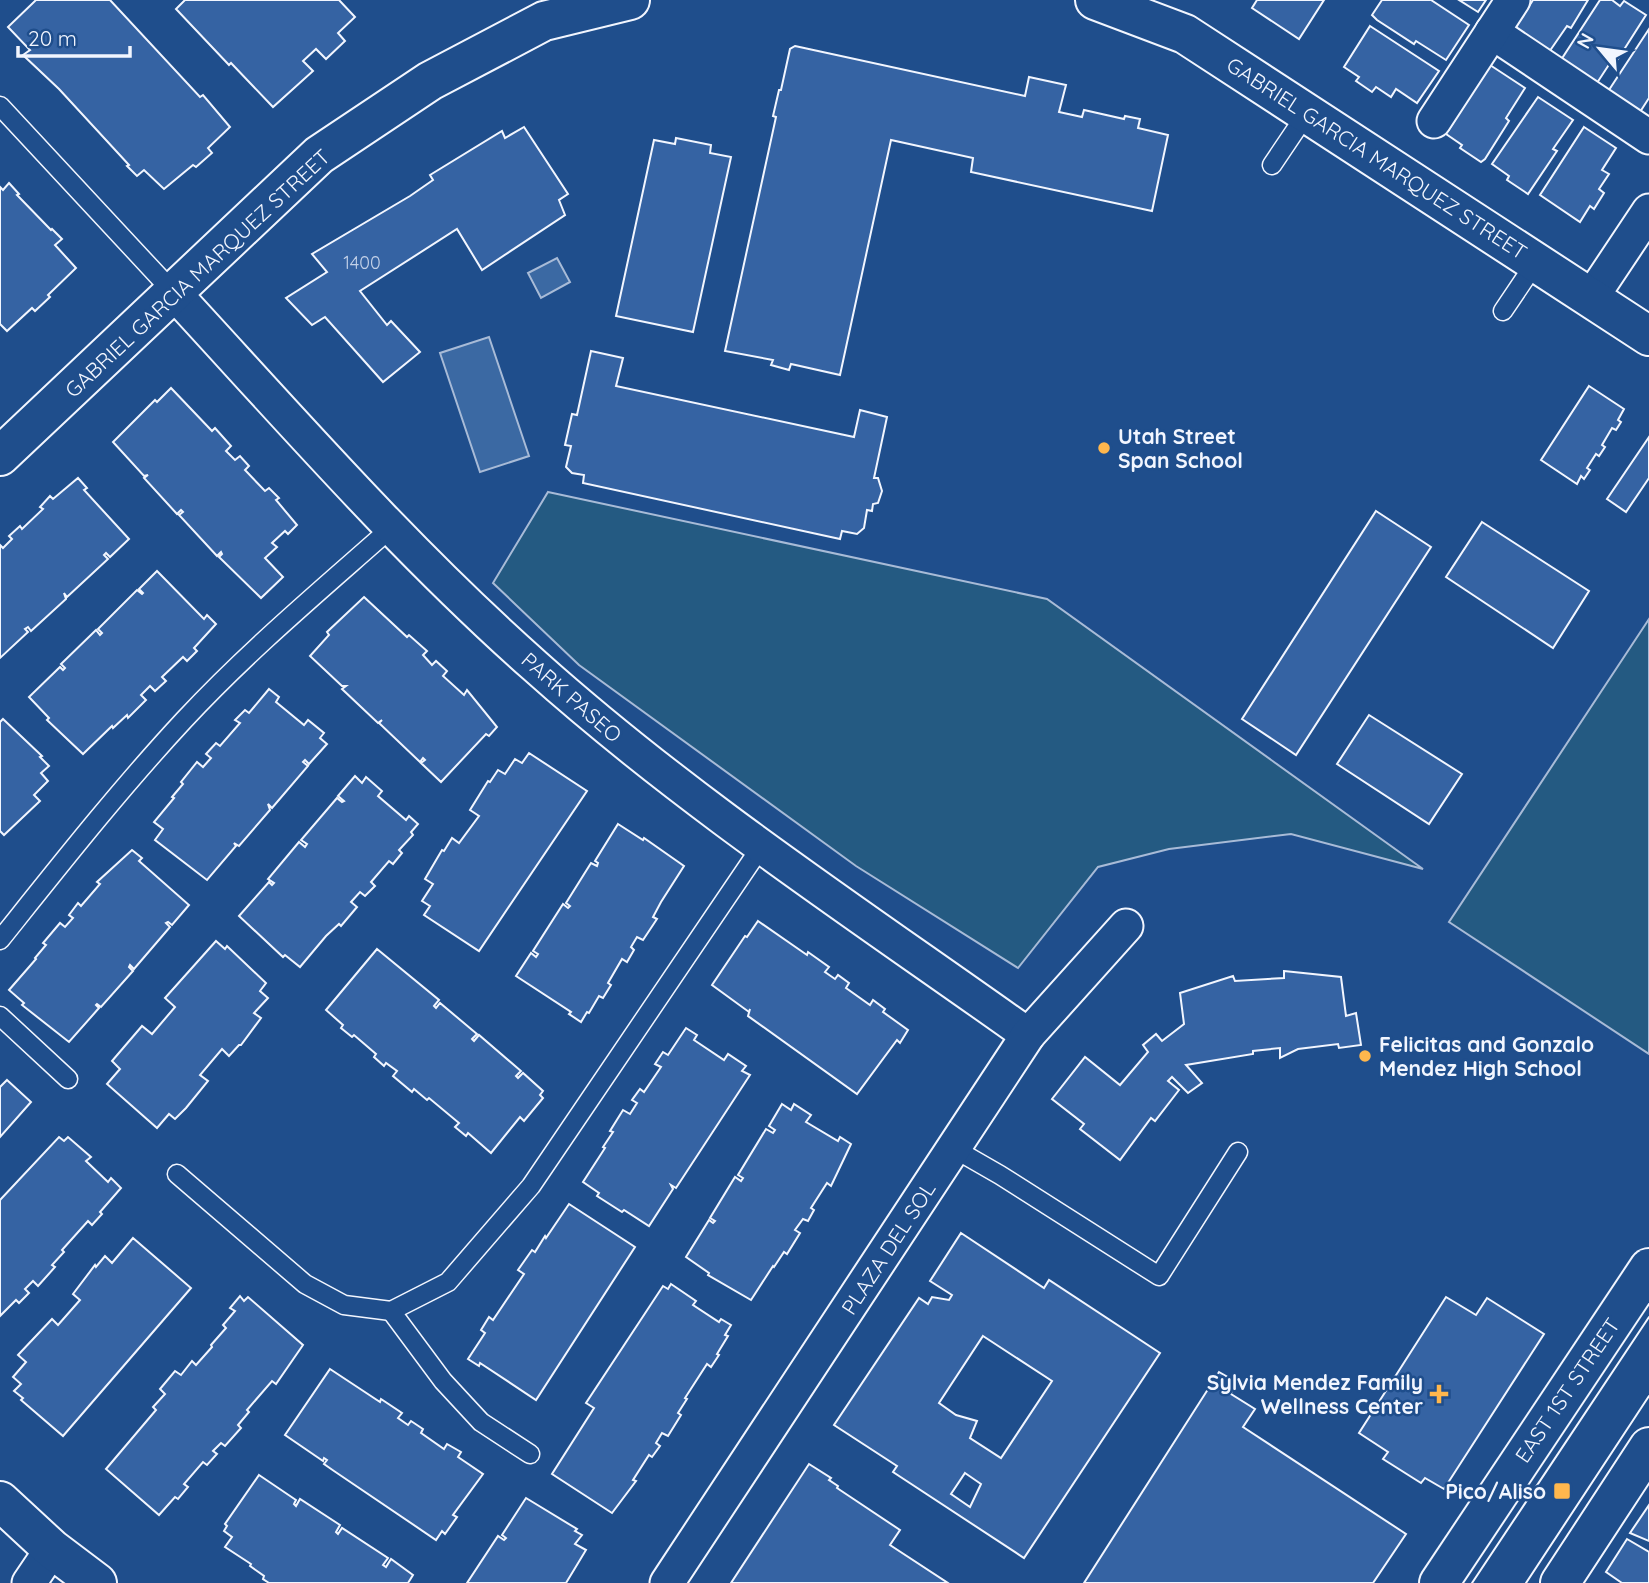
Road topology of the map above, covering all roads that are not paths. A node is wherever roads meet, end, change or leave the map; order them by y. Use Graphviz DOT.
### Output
graph roads {
  1 [pos="630,0"];
  2 [pos="1094,0"];
  3 [pos="1513,0"];
  4 [pos="1492,32"];
  5 [pos="0,106"];
  6 [pos="1307,113"];
  7 [pos="1434,121"];
  8 [pos="1649,137"];
  9 [pos="1272,165"];
  10 [pos="1649,211"];
  11 [pos="1536,262"];
  12 [pos="174,293"];
  13 [pos="1591,298"];
  14 [pos="1503,311"];
  15 [pos="1649,336"];
  16 [pos="0,456"];
  17 [pos="391,528"];
  18 [pos="761,847"];
  19 [pos="1126,926"];
  20 [pos="0,940"];
  21 [pos="0,1016"];
  22 [pos="1028,1035"];
  23 [pos="68,1079"];
  24 [pos="953,1148"];
  25 [pos="1238,1152"];
  26 [pos="177,1174"];
  27 [pos="1649,1268"];
  28 [pos="391,1311"];
  29 [pos="1649,1447"];
  30 [pos="530,1454"];
  31 [pos="0,1501"];
  32 [pos="52,1549"];
  33 [pos="29,1583"];
  34 [pos="97,1583"];
  35 [pos="667,1583"];
  36 [pos="1439,1583"];
  37 [pos="1560,1583"];
  1 -- 12 [label="street, GABRIEL GARCIA MARQUEZ STREET"];
  2 -- 6 [label="street, GABRIEL GARCIA MARQUEZ STREET"];
  3 -- 4 [label="street"];
  4 -- 7 [label="street"];
  4 -- 8 [label="street"];
  5 -- 12 [label="lane"];
  6 -- 9 [label="lane"];
  6 -- 11 [label="street, GABRIEL GARCIA MARQUEZ STREET"];
  10 -- 13 [label="street"];
  11 -- 13 [label="street, GABRIEL GARCIA MARQUEZ STREET"];
  11 -- 14 [label="lane"];
  12 -- 16 [label="street, GABRIEL GARCIA MARQUEZ STREET"];
  12 -- 17 [label="street, PARK PASEO"];
  13 -- 15 [label="street, GABRIEL GARCIA MARQUEZ STREET"];
  17 -- 18 [label="street, PARK PASEO"];
  17 -- 20 [label="lane"];
  18 -- 22 [label="street, PARK PASEO"];
  18 -- 28 [label="lane"];
  19 -- 22 [label="street, PLAZA DEL SOL"];
  21 -- 23 [label="lane"];
  22 -- 24 [label="street, PLAZA DEL SOL"];
  24 -- 25 [label="lane"];
  24 -- 35 [label="street, PLAZA DEL SOL"];
  26 -- 28 [label="lane"];
  27 -- 36 [label="street, EAST 1ST STREET"];
  28 -- 30 [label="lane"];
  29 -- 37 [label="street"];
  31 -- 32 [label="street"];
  32 -- 33 [label="street"];
  32 -- 34 [label="street"];
}
